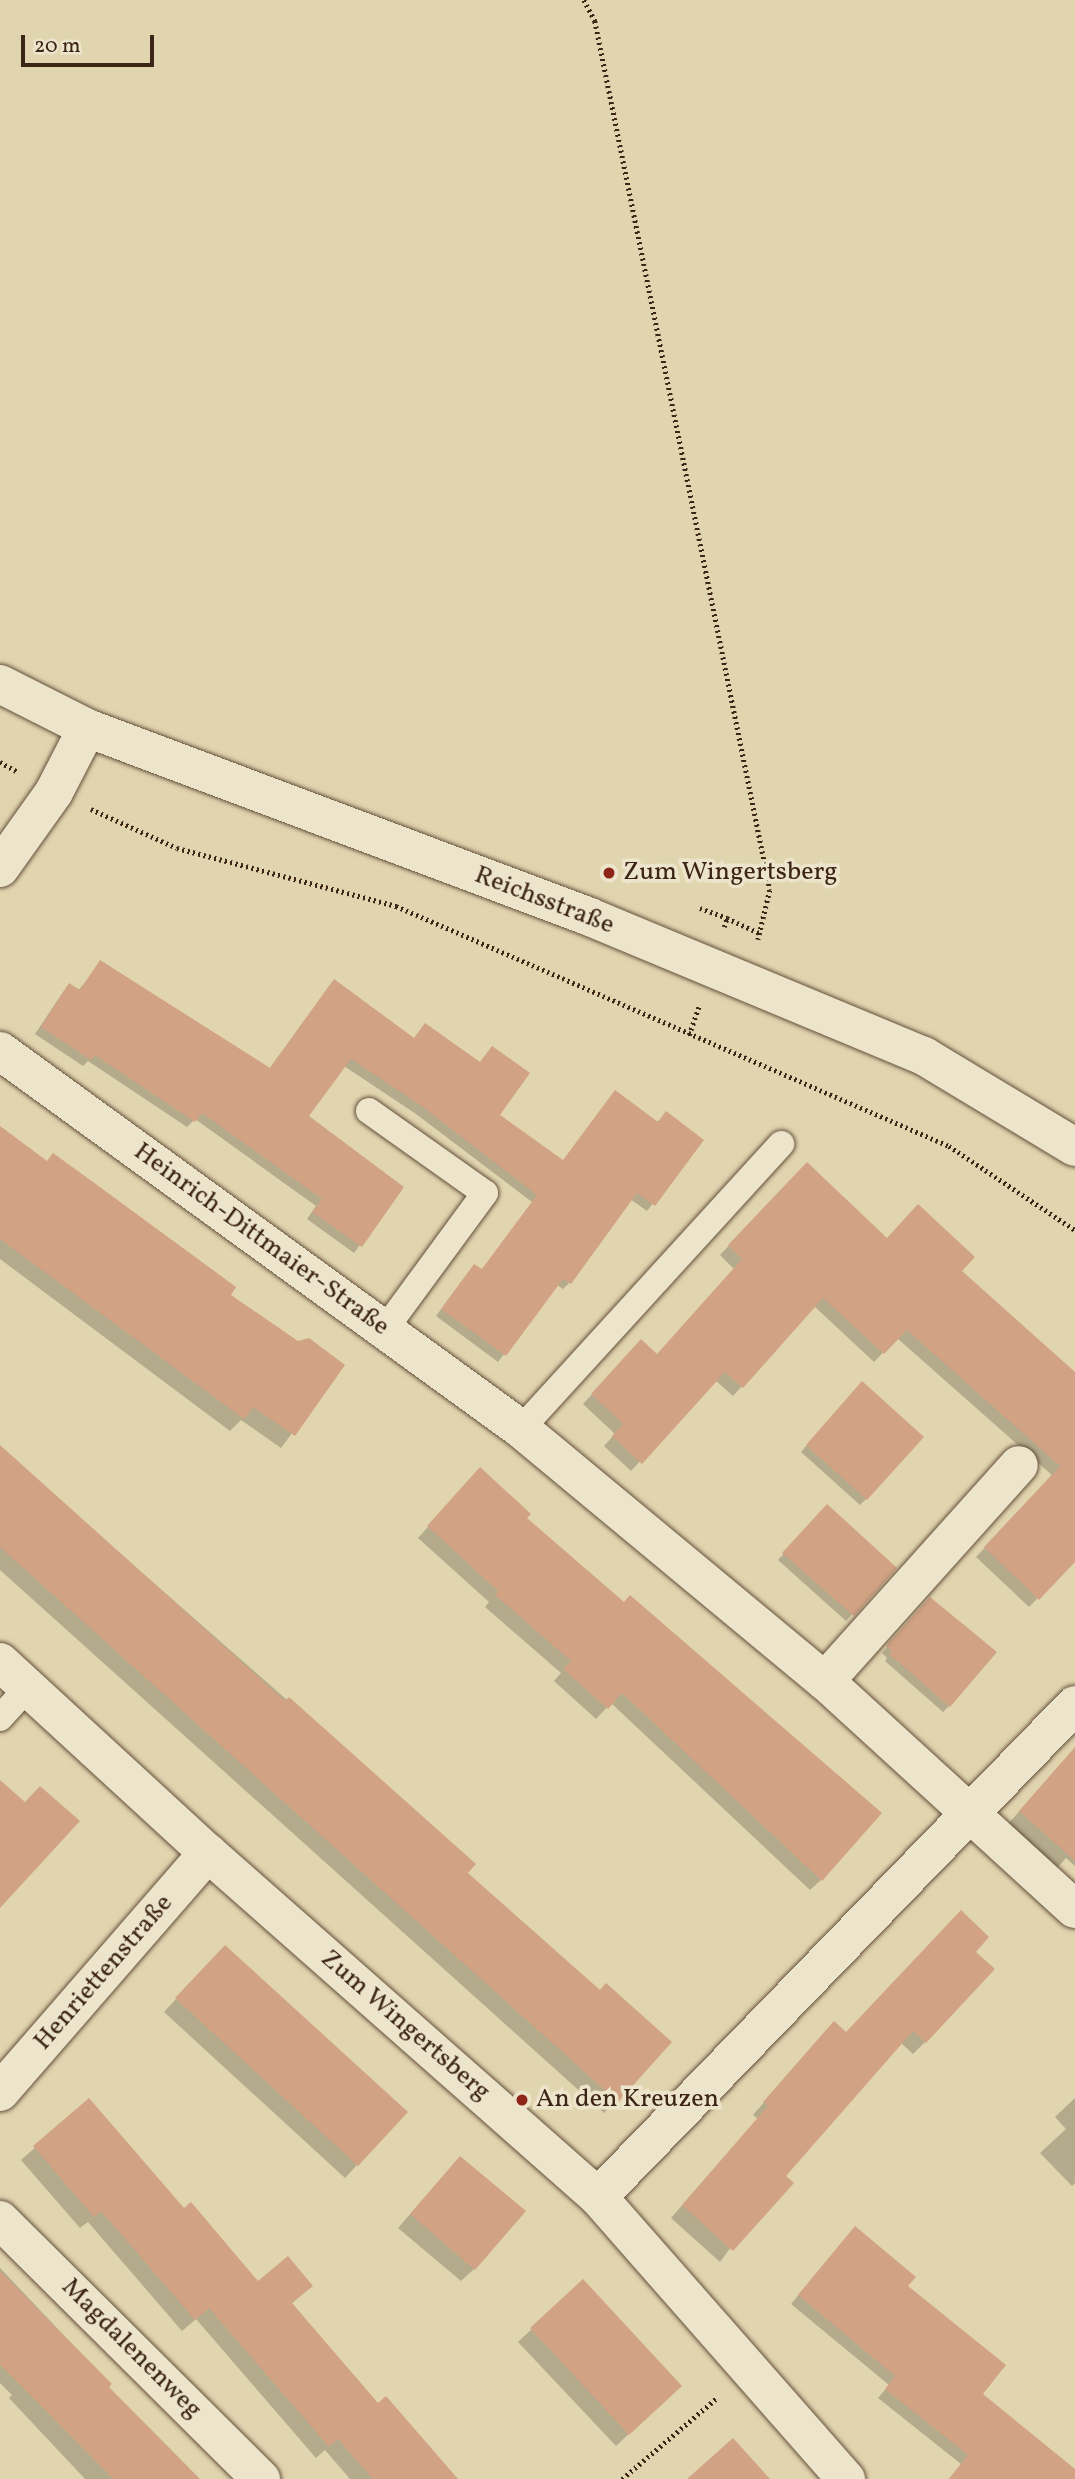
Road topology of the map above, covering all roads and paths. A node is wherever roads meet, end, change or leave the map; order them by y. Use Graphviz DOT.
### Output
graph roads {
  1 [pos="584,0"];
  2 [pos="0,684"];
  3 [pos="87,728"];
  4 [pos="54,792"];
  5 [pos="0,868"];
  6 [pos="700,908"];
  7 [pos="727,918"];
  8 [pos="748,982"];
  9 [pos="0,1051"];
  10 [pos="369,1111"];
  11 [pos="781,1144"];
  12 [pos="1075,1147"];
  13 [pos="1075,1230"];
  14 [pos="385,1329"];
  15 [pos="521,1429"];
  16 [pos="1019,1465"];
  17 [pos="0,1662"];
  18 [pos="825,1681"];
  19 [pos="29,1686"];
  20 [pos="1075,1705"];
  21 [pos="0,1718"];
  22 [pos="968,1813"];
  23 [pos="208,1853"];
  24 [pos="1075,1909"];
  25 [pos="0,2092"];
  26 [pos="598,2196"];
  27 [pos="0,2220"];
  28 [pos="753,2368"];
  29 [pos="261,2479"];
  30 [pos="622,2479"];
  31 [pos="846,2479"];
  1 -- 8 [label="path"];
  2 -- 3 [label="street, Reichsstraße"];
  3 -- 4 [label="street"];
  3 -- 8 [label="street, Reichsstraße"];
  4 -- 5 [label="street"];
  4 -- 13 [label="path"];
  6 -- 7 [label="path"];
  8 -- 12 [label="street, Reichsstraße"];
  9 -- 14 [label="street, Heinrich-Dittmaier-Straße"];
  10 -- 14 [label="lane"];
  11 -- 15 [label="lane"];
  14 -- 15 [label="street, Heinrich-Dittmaier-Straße"];
  15 -- 18 [label="street, Heinrich-Dittmaier-Straße"];
  16 -- 18 [label="street"];
  17 -- 19 [label="street, Zum Wingertsberg"];
  18 -- 22 [label="street, Heinrich-Dittmaier-Straße"];
  19 -- 21 [label="lane"];
  19 -- 23 [label="street, Zum Wingertsberg"];
  20 -- 22 [label="street"];
  22 -- 24 [label="street, Heinrich-Dittmaier-Straße"];
  22 -- 26 [label="street"];
  23 -- 25 [label="street, Henriettenstraße"];
  23 -- 26 [label="street, Zum Wingertsberg"];
  26 -- 28 [label="street, Zum Wingertsberg"];
  27 -- 29 [label="street, Magdalenenweg"];
  28 -- 30 [label="path"];
  28 -- 31 [label="street, Zum Wingertsberg"];
}
